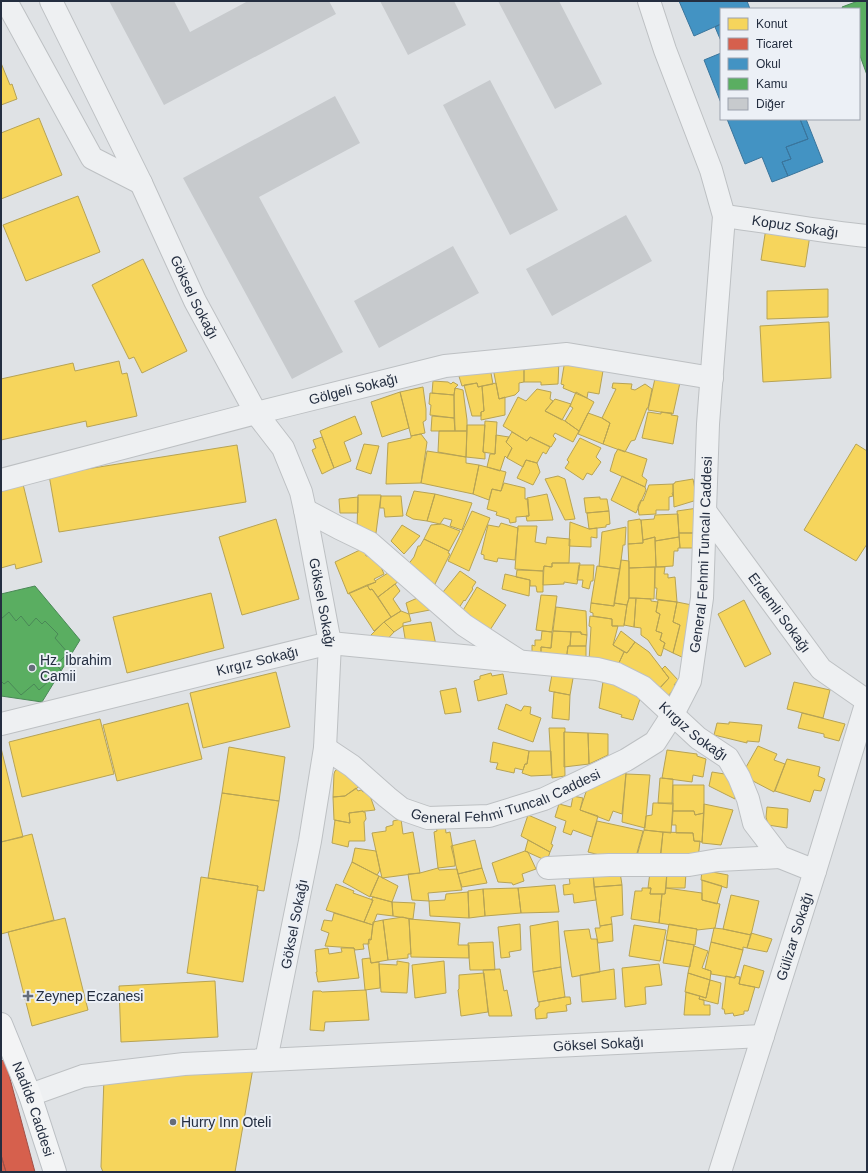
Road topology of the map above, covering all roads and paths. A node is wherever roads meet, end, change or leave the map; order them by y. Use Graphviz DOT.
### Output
graph roads {
  1 [pos="52,1"];
  2 [pos="649,1"];
  3 [pos="7,12"];
  4 [pos="141,183"];
  5 [pos="724,216"];
  6 [pos="867,236"];
  7 [pos="712,378"];
  8 [pos="256,413"];
  9 [pos="1,480"];
  10 [pos="305,510"];
  11 [pos="705,511"];
  12 [pos="330,643"];
  13 [pos="519,661"];
  14 [pos="867,701"];
  15 [pos="673,714"];
  16 [pos="1,724"];
  17 [pos="325,748"];
  18 [pos="780,857"];
  19 [pos="548,868"];
  20 [pos="815,871"];
  21 [pos="1,1024"];
  22 [pos="763,1036"];
  23 [pos="266,1060"];
  24 [pos="30,1095"];
  25 [pos="55,1172"];
  26 [pos="720,1172"];
  1 -- 4 [label="street, Göksel Sokağı"];
  2 -- 5 [label="street, General Fehmi Tuncalı Caddesi"];
  3 -- 4 [label="street"];
  4 -- 8 [label="street, Göksel Sokağı"];
  5 -- 6 [label="street, Kopuz Sokağı"];
  5 -- 7 [label="street, General Fehmi Tuncalı Caddesi"];
  7 -- 8 [label="street, Gölgeli Sokağı"];
  7 -- 11 [label="street, General Fehmi Tuncalı Caddesi"];
  8 -- 9 [label="street, Gölgeli Sokağı"];
  8 -- 10 [label="street, Göksel Sokağı"];
  10 -- 12 [label="street, Göksel Sokağı"];
  10 -- 13 [label="street, Kırgız Sokağı"];
  11 -- 14 [label="street, Erdemli Sokağı"];
  11 -- 15 [label="street, General Fehmi Tuncalı Caddesi"];
  12 -- 13 [label="street, Kırgız Sokağı"];
  12 -- 16 [label="street, Kırgız Sokağı"];
  12 -- 17 [label="street, Göksel Sokağı"];
  13 -- 15 [label="street, Kırgız Sokağı"];
  14 -- 20 [label="street, Gülizar Sokağı"];
  15 -- 17 [label="street, General Fehmi Tuncalı Caddesi"];
  15 -- 18 [label="street, Kırgız Sokağı"];
  17 -- 23 [label="street, Göksel Sokağı"];
  18 -- 19 [label="street"];
  18 -- 20 [label="street"];
  20 -- 22 [label="street, Gülizar Sokağı"];
  21 -- 24 [label="main road, Nadide Caddesi"];
  22 -- 23 [label="street, Göksel Sokağı"];
  22 -- 26 [label="street, Gülizar Sokağı"];
  23 -- 24 [label="street, Göksel Sokağı"];
  24 -- 25 [label="main road, Nadide Caddesi"];
}
